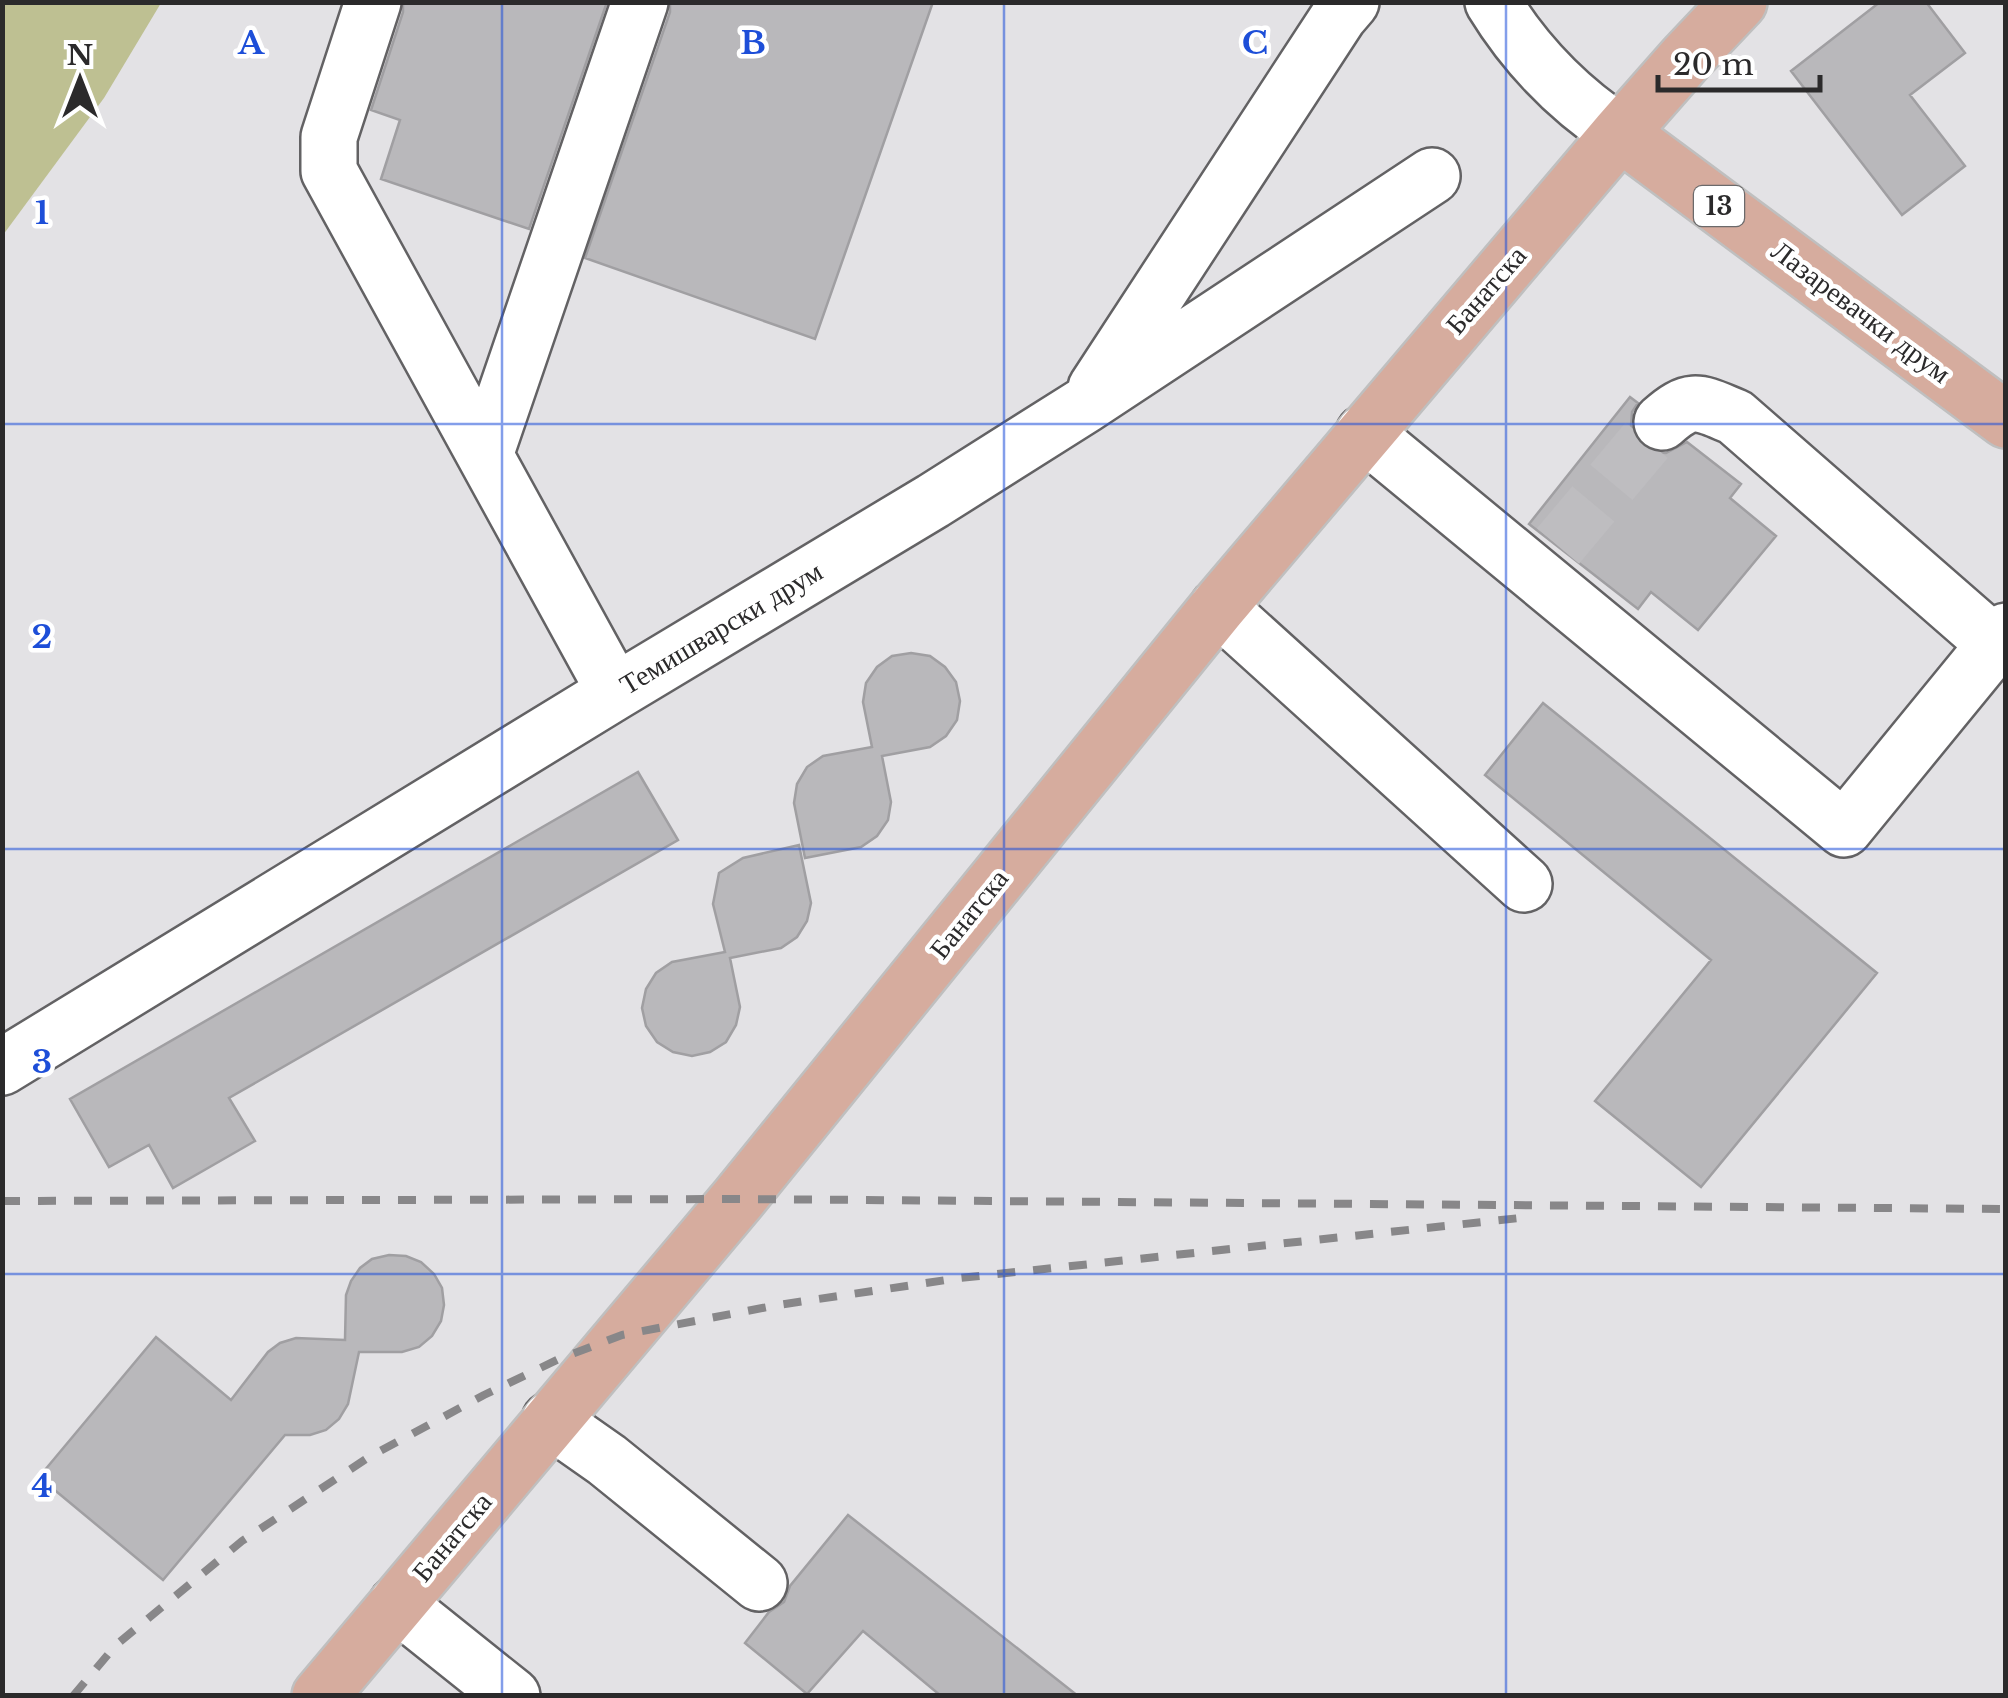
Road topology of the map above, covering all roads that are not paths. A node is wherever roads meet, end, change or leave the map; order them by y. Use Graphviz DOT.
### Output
graph roads {
  1 [pos="373,2"];
  2 [pos="640,2"];
  3 [pos="1351,2"];
  4 [pos="1493,2"];
  5 [pos="1739,2"];
  6 [pos="1620,133"];
  7 [pos="1432,176"];
  8 [pos="1086,404"];
  9 [pos="2006,420"];
  10 [pos="1662,422"];
  11 [pos="1364,434"];
  12 [pos="485,455"];
  13 [pos="1218,607"];
  14 [pos="2000,638"];
  15 [pos="615,692"];
  16 [pos="1524,884"];
  17 [pos="2,1068"];
  18 [pos="550,1420"];
  19 [pos="758,1583"];
  20 [pos="397,1604"];
  21 [pos="320,1696"];
  22 [pos="512,1696"];
  1 -- 12 [label="lane"];
  2 -- 12 [label="lane"];
  3 -- 8 [label="lane"];
  4 -- 6 [label="lane"];
  5 -- 6 [label="main road"];
  6 -- 9 [label="main road, Лазаревачки друм / 13"];
  6 -- 11 [label="main road, Банатска"];
  7 -- 8 [label="lane, Темишварски друм"];
  8 -- 15 [label="lane, Темишварски друм"];
  10 -- 14 [label="lane"];
  11 -- 13 [label="main road, Банатска"];
  11 -- 14 [label="lane"];
  12 -- 15 [label="lane"];
  13 -- 16 [label="lane"];
  13 -- 18 [label="main road, Банатска"];
  15 -- 17 [label="lane, Темишварски друм"];
  18 -- 19 [label="lane"];
  18 -- 20 [label="main road, Банатска"];
  20 -- 21 [label="main road, Банатска"];
  20 -- 22 [label="lane"];
}
